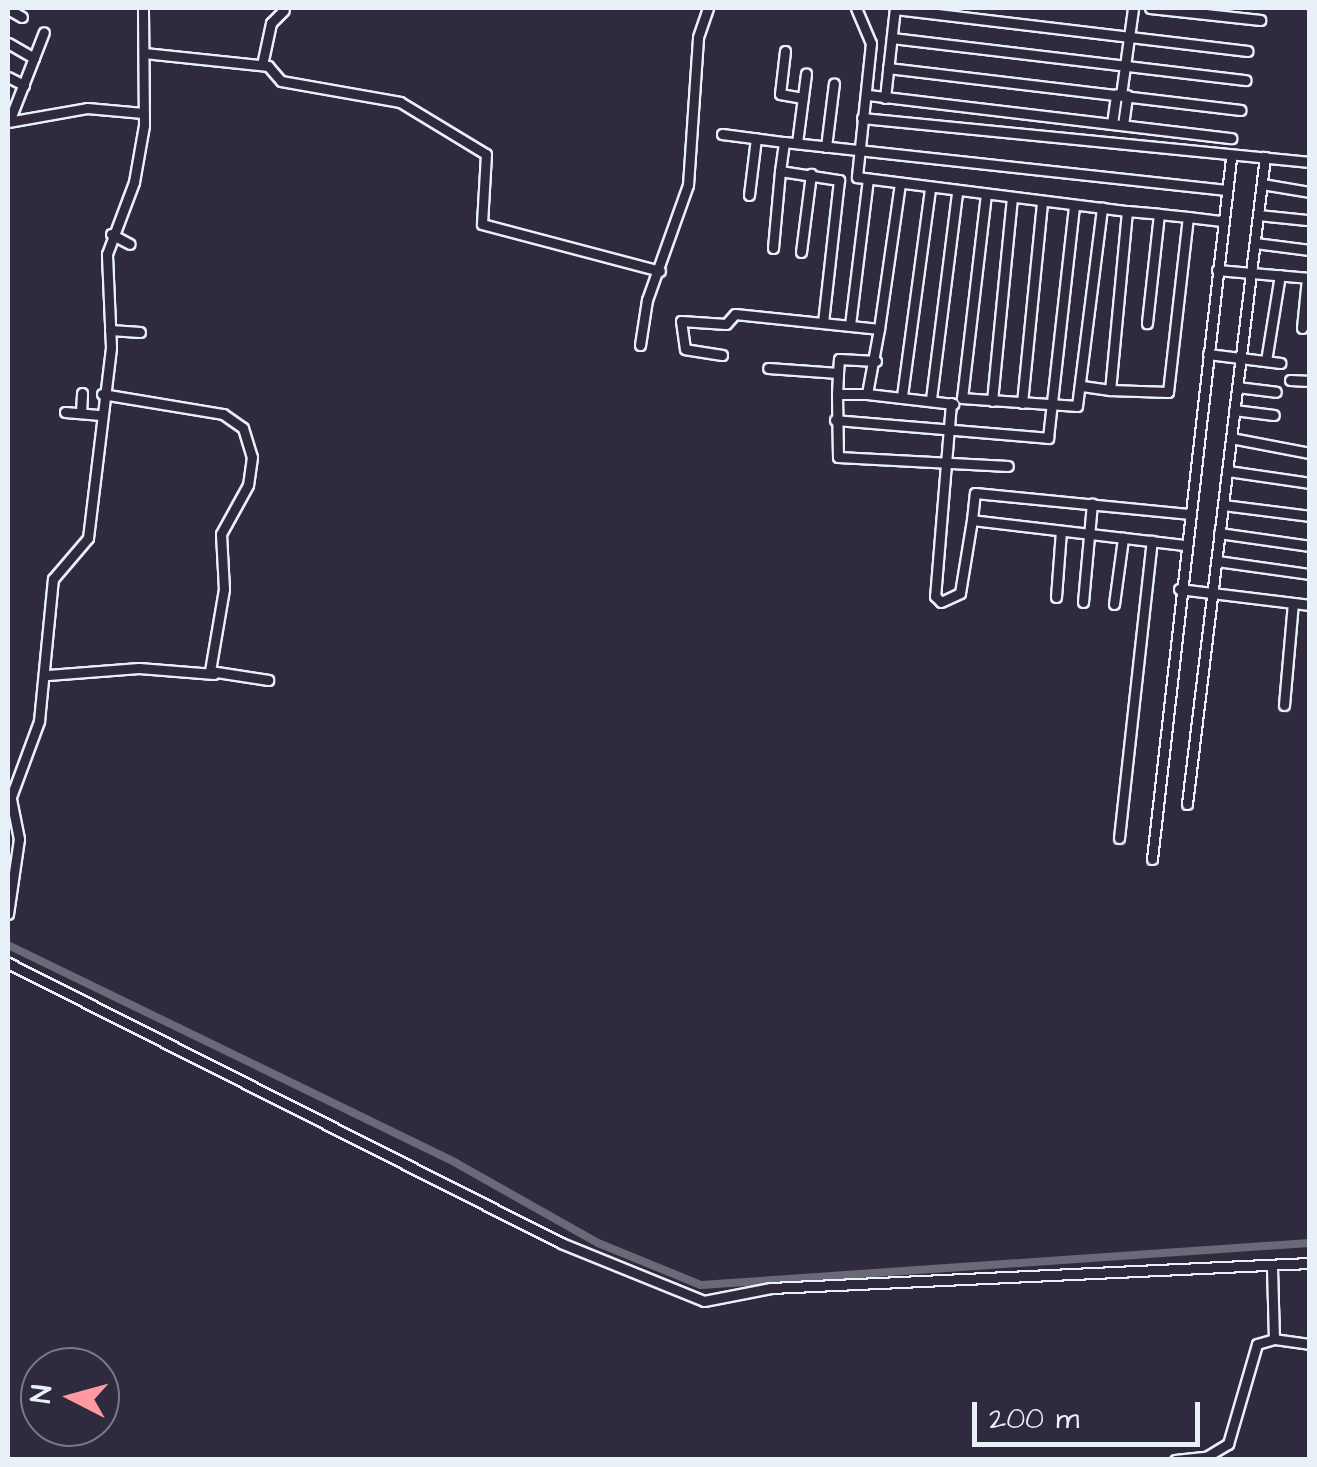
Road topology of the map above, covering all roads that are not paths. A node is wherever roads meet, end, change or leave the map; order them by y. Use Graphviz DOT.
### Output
graph roads {
  1 [pos="143,8"];
  2 [pos="708,8"];
  3 [pos="856,8"];
  4 [pos="895,8"];
  5 [pos="1133,8"];
  6 [pos="1150,8"];
  7 [pos="8,9"];
  8 [pos="284,10"];
  9 [pos="22,17"];
  10 [pos="1260,20"];
  11 [pos="44,32"];
  12 [pos="1129,37"];
  13 [pos="892,38"];
  14 [pos="8,43"];
  15 [pos="785,51"];
  16 [pos="1248,51"];
  17 [pos="144,53"];
  18 [pos="34,58"];
  19 [pos="262,64"];
  20 [pos="1125,66"];
  21 [pos="888,68"];
  22 [pos="806,74"];
  23 [pos="8,77"];
  24 [pos="1246,80"];
  25 [pos="834,83"];
  26 [pos="24,85"];
  27 [pos="868,95"];
  28 [pos="1121,95"];
  29 [pos="803,98"];
  30 [pos="885,98"];
  31 [pos="1241,110"];
  32 [pos="143,113"];
  33 [pos="862,118"];
  34 [pos="9,121"];
  35 [pos="1118,124"];
  36 [pos="722,134"];
  37 [pos="756,138"];
  38 [pos="1231,138"];
  39 [pos="784,142"];
  40 [pos="797,144"];
  41 [pos="1115,146"];
  42 [pos="826,147"];
  43 [pos="857,151"];
  44 [pos="1265,156"];
  45 [pos="1231,158"];
  46 [pos="1310,162"];
  47 [pos="780,171"];
  48 [pos="811,174"];
  49 [pos="868,179"];
  50 [pos="900,184"];
  51 [pos="1262,184"];
  52 [pos="930,188"];
  53 [pos="1226,190"];
  54 [pos="957,192"];
  55 [pos="1310,192"];
  56 [pos="986,194"];
  57 [pos="749,195"];
  58 [pos="1012,198"];
  59 [pos="1042,202"];
  60 [pos="1074,205"];
  61 [pos="1102,208"];
  62 [pos="1128,210"];
  63 [pos="1158,214"];
  64 [pos="1258,215"];
  65 [pos="1188,217"];
  66 [pos="1222,220"];
  67 [pos="1307,220"];
  68 [pos="111,234"];
  69 [pos="1254,243"];
  70 [pos="130,244"];
  71 [pos="773,248"];
  72 [pos="1310,250"];
  73 [pos="802,252"];
  74 [pos="1217,270"];
  75 [pos="660,271"];
  76 [pos="1251,272"];
  77 [pos="1280,275"];
  78 [pos="1308,278"];
  79 [pos="823,323"];
  80 [pos="1147,323"];
  81 [pos="850,325"];
  82 [pos="1302,328"];
  83 [pos="879,329"];
  84 [pos="110,330"];
  85 [pos="140,332"];
  86 [pos="640,346"];
  87 [pos="722,354"];
  88 [pos="1208,354"];
  89 [pos="1241,358"];
  90 [pos="876,361"];
  91 [pos="1266,361"];
  92 [pos="1280,363"];
  93 [pos="768,368"];
  94 [pos="838,374"];
  95 [pos="1290,380"];
  96 [pos="1310,381"];
  97 [pos="1080,386"];
  98 [pos="1237,387"];
  99 [pos="1110,390"];
  100 [pos="1276,392"];
  101 [pos="82,393"];
  102 [pos="102,394"];
  103 [pos="837,394"];
  104 [pos="868,394"];
  105 [pos="902,396"];
  106 [pos="962,398"];
  107 [pos="931,399"];
  108 [pos="992,401"];
  109 [pos="951,403"];
  110 [pos="1022,403"];
  111 [pos="1054,405"];
  112 [pos="1234,410"];
  113 [pos="64,412"];
  114 [pos="81,413"];
  115 [pos="101,415"];
  116 [pos="1274,415"];
  117 [pos="835,420"];
  118 [pos="948,430"];
  119 [pos="1231,438"];
  120 [pos="1310,453"];
  121 [pos="944,461"];
  122 [pos="1008,466"];
  123 [pos="1228,471"];
  124 [pos="1310,484"];
  125 [pos="1092,503"];
  126 [pos="1223,505"];
  127 [pos="1188,514"];
  128 [pos="1310,516"];
  129 [pos="972,520"];
  130 [pos="1062,531"];
  131 [pos="1220,533"];
  132 [pos="1090,534"];
  133 [pos="1123,538"];
  134 [pos="1152,542"];
  135 [pos="1184,545"];
  136 [pos="1310,546"];
  137 [pos="1216,561"];
  138 [pos="1310,574"];
  139 [pos="1179,589"];
  140 [pos="1212,592"];
  141 [pos="1056,597"];
  142 [pos="1083,602"];
  143 [pos="1293,603"];
  144 [pos="1114,604"];
  145 [pos="1310,604"];
  146 [pos="214,674"];
  147 [pos="48,676"];
  148 [pos="268,680"];
  149 [pos="1284,705"];
  150 [pos="9,801"];
  151 [pos="1186,804"];
  152 [pos="1119,838"];
  153 [pos="1152,859"];
  154 [pos="8,914"];
  155 [pos="8,963"];
  156 [pos="1310,1264"];
  157 [pos="1272,1266"];
  158 [pos="1274,1339"];
  159 [pos="1310,1344"];
  160 [pos="1175,1460"];
  1 -- 17 [label="street"];
  2 -- 75 [label="street"];
  3 -- 33 [label="street"];
  4 -- 12 [label="street"];
  4 -- 13 [label="street"];
  5 -- 12 [label="street"];
  6 -- 10 [label="street"];
  7 -- 9 [label="street"];
  8 -- 19 [label="street"];
  11 -- 18 [label="street"];
  12 -- 16 [label="street"];
  12 -- 20 [label="street"];
  13 -- 20 [label="street"];
  13 -- 21 [label="street"];
  14 -- 18 [label="street"];
  15 -- 29 [label="street"];
  17 -- 19 [label="street"];
  17 -- 32 [label="street"];
  18 -- 26 [label="street"];
  19 -- 75 [label="street"];
  20 -- 24 [label="street"];
  20 -- 28 [label="street"];
  21 -- 28 [label="street"];
  21 -- 30 [label="street"];
  22 -- 29 [label="street"];
  23 -- 26 [label="street"];
  25 -- 42 [label="street"];
  26 -- 34 [label="street"];
  27 -- 30 [label="street"];
  28 -- 31 [label="street"];
  28 -- 35 [label="street"];
  29 -- 40 [label="street"];
  30 -- 35 [label="street"];
  32 -- 34 [label="street"];
  32 -- 68 [label="street"];
  33 -- 41 [label="street"];
  33 -- 43 [label="street"];
  35 -- 38 [label="street"];
  35 -- 41 [label="street"];
  36 -- 37 [label="street"];
  37 -- 39 [label="street"];
  37 -- 57 [label="street"];
  39 -- 40 [label="street"];
  39 -- 47 [label="street"];
  40 -- 42 [label="street"];
  41 -- 45 [label="street"];
  42 -- 43 [label="street"];
  43 -- 49 [label="street"];
  43 -- 53 [label="street"];
  44 -- 45 [label="street"];
  44 -- 46 [label="street"];
  44 -- 51 [label="street"];
  45 -- 53 [label="street"];
  47 -- 48 [label="street"];
  47 -- 71 [label="street"];
  48 -- 73 [label="street"];
  48 -- 79 [label="street"];
  49 -- 50 [label="street"];
  49 -- 81 [label="street"];
  50 -- 52 [label="street"];
  50 -- 83 [label="street"];
  51 -- 55 [label="street"];
  51 -- 64 [label="street"];
  52 -- 54 [label="street"];
  52 -- 105 [label="street"];
  53 -- 66 [label="street"];
  54 -- 56 [label="street"];
  54 -- 107 [label="street"];
  56 -- 58 [label="street"];
  56 -- 106 [label="street"];
  58 -- 59 [label="street"];
  58 -- 108 [label="street"];
  59 -- 60 [label="street"];
  59 -- 110 [label="street"];
  60 -- 61 [label="street"];
  60 -- 111 [label="street"];
  61 -- 62 [label="street"];
  61 -- 97 [label="street"];
  62 -- 63 [label="street"];
  62 -- 99 [label="street"];
  63 -- 65 [label="street"];
  63 -- 80 [label="street"];
  64 -- 67 [label="street"];
  64 -- 69 [label="street"];
  65 -- 66 [label="street"];
  65 -- 99 [label="street"];
  66 -- 74 [label="street"];
  68 -- 70 [label="street"];
  68 -- 84 [label="street"];
  69 -- 72 [label="street"];
  69 -- 76 [label="street"];
  74 -- 76 [label="street"];
  74 -- 88 [label="street"];
  75 -- 86 [label="street"];
  76 -- 77 [label="street"];
  76 -- 89 [label="street"];
  77 -- 78 [label="street"];
  77 -- 91 [label="street"];
  78 -- 82 [label="street"];
  79 -- 81 [label="street"];
  79 -- 87 [label="street"];
  81 -- 83 [label="street"];
  83 -- 90 [label="street"];
  84 -- 85 [label="street"];
  84 -- 102 [label="street"];
  88 -- 89 [label="street"];
  88 -- 127 [label="street"];
  89 -- 91 [label="street"];
  89 -- 98 [label="street"];
  90 -- 94 [label="street"];
  90 -- 104 [label="street"];
  91 -- 92 [label="street"];
  93 -- 94 [label="street"];
  94 -- 103 [label="street"];
  95 -- 96 [label="street"];
  97 -- 99 [label="street"];
  97 -- 111 [label="street"];
  98 -- 100 [label="street"];
  98 -- 112 [label="street"];
  101 -- 114 [label="street"];
  102 -- 115 [label="street"];
  102 -- 146 [label="street"];
  103 -- 104 [label="street"];
  103 -- 117 [label="street"];
  104 -- 105 [label="street"];
  105 -- 107 [label="street"];
  106 -- 108 [label="street"];
  106 -- 109 [label="street"];
  107 -- 109 [label="street"];
  108 -- 110 [label="street"];
  109 -- 118 [label="street"];
  110 -- 111 [label="street"];
  111 -- 118 [label="street"];
  112 -- 116 [label="street"];
  112 -- 119 [label="street"];
  113 -- 114 [label="street"];
  114 -- 115 [label="street"];
  115 -- 147 [label="street"];
  117 -- 118 [label="street"];
  117 -- 121 [label="street"];
  118 -- 121 [label="street"];
  119 -- 120 [label="street"];
  119 -- 123 [label="street"];
  121 -- 122 [label="street"];
  121 -- 129 [label="street"];
  123 -- 124 [label="street"];
  123 -- 126 [label="street"];
  125 -- 127 [label="street"];
  125 -- 129 [label="street"];
  125 -- 132 [label="street"];
  126 -- 128 [label="street"];
  126 -- 131 [label="street"];
  127 -- 135 [label="street"];
  129 -- 130 [label="street"];
  130 -- 132 [label="street"];
  130 -- 141 [label="street"];
  131 -- 136 [label="street"];
  131 -- 137 [label="street"];
  132 -- 133 [label="street"];
  132 -- 142 [label="street"];
  133 -- 134 [label="street"];
  133 -- 144 [label="street"];
  134 -- 135 [label="street"];
  134 -- 152 [label="street"];
  135 -- 139 [label="street"];
  137 -- 138 [label="street"];
  137 -- 140 [label="street"];
  139 -- 140 [label="street"];
  139 -- 153 [label="street"];
  140 -- 143 [label="street"];
  140 -- 151 [label="street"];
  143 -- 145 [label="street"];
  143 -- 149 [label="street"];
  146 -- 147 [label="street"];
  146 -- 148 [label="street"];
  147 -- 150 [label="street"];
  150 -- 154 [label="street"];
  155 -- 157 [label="street"];
  156 -- 157 [label="street"];
  157 -- 158 [label="street"];
  158 -- 159 [label="street"];
  158 -- 160 [label="street"];
}
